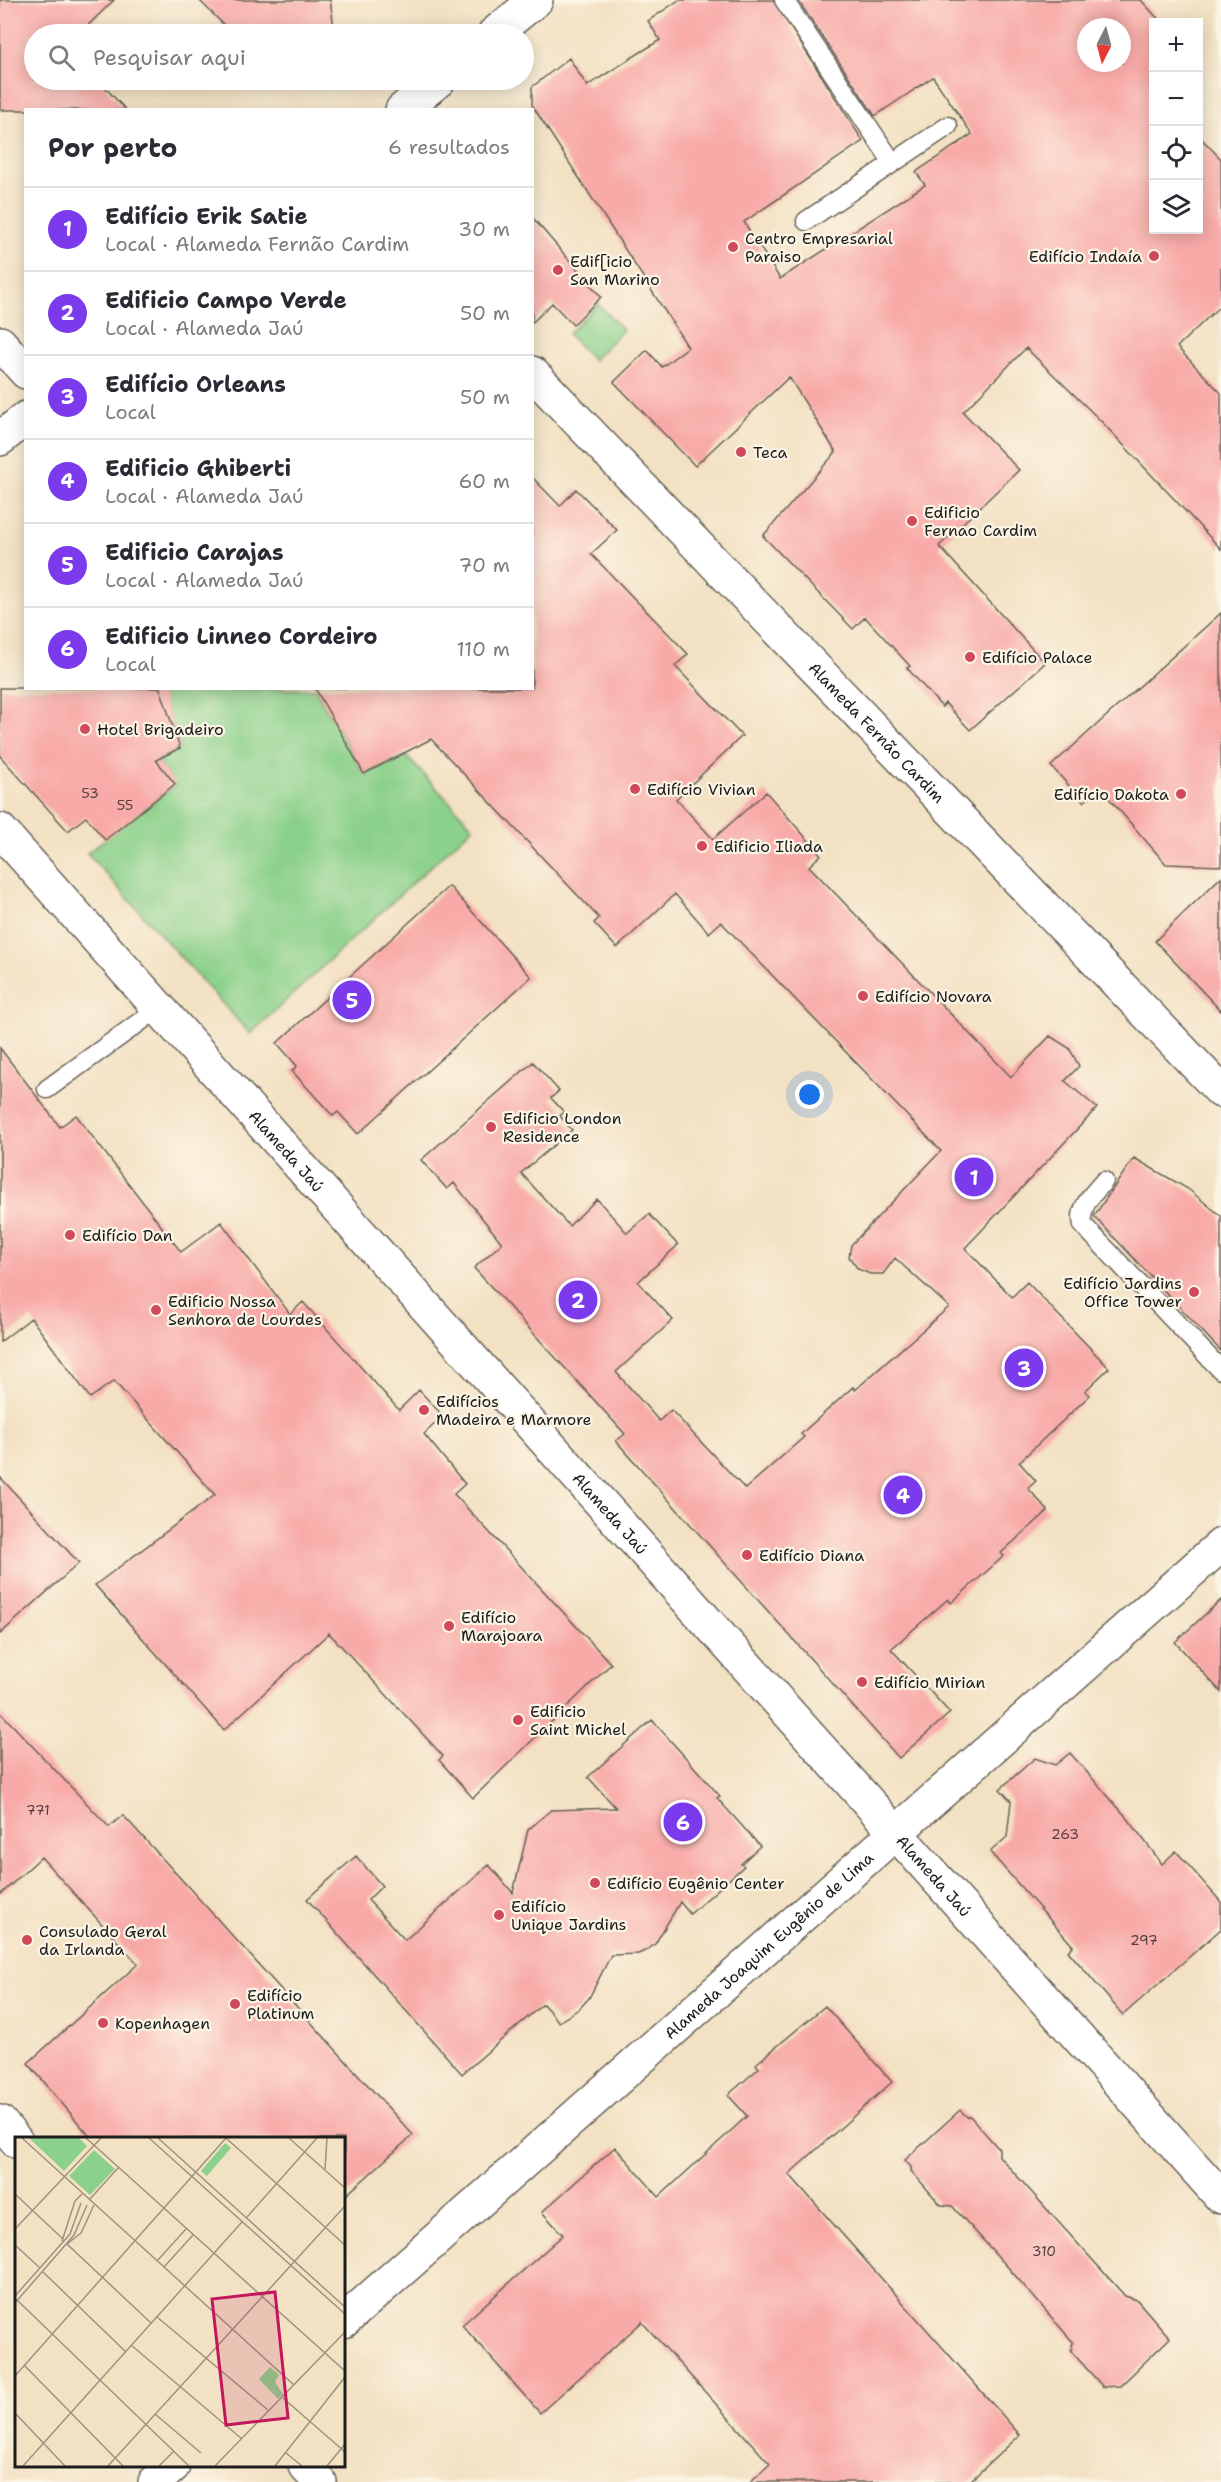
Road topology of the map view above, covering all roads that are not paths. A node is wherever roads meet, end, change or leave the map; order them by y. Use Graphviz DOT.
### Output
graph roads {
  1 [pos="536,0"];
  2 [pos="784,0"];
  3 [pos="506,24"];
  4 [pos="427,90"];
  5 [pos="404,108"];
  6 [pos="948,126"];
  7 [pos="893,163"];
  8 [pos="806,221"];
  9 [pos="0,343"];
  10 [pos="24,370"];
  11 [pos="534,375"];
  12 [pos="24,420"];
  13 [pos="0,439"];
  14 [pos="0,830"];
  15 [pos="159,1008"];
  16 [pos="47,1089"];
  17 [pos="1221,1090"];
  18 [pos="1104,1181"];
  19 [pos="1221,1370"];
  20 [pos="1221,1545"];
  21 [pos="895,1834"];
  22 [pos="0,2122"];
  23 [pos="15,2140"];
  24 [pos="1221,2197"];
  25 [pos="345,2320"];
  26 [pos="172,2467"];
  27 [pos="306,2467"];
  28 [pos="155,2482"];
  29 [pos="320,2482"];
  1 -- 3 [label="street"];
  2 -- 7 [label="lane"];
  4 -- 5 [label="street"];
  6 -- 7 [label="lane"];
  7 -- 8 [label="lane"];
  9 -- 10 [label="street"];
  11 -- 17 [label="street, Alameda Fernão Cardim"];
  12 -- 13 [label="street"];
  14 -- 15 [label="street, Alameda Jaú"];
  15 -- 16 [label="lane"];
  15 -- 21 [label="street, Alameda Jaú"];
  18 -- 19 [label="lane"];
  20 -- 21 [label="street, Alameda Joaquim Eugênio de Lima"];
  21 -- 24 [label="street, Alameda Jaú"];
  21 -- 25 [label="street, Alameda Joaquim Eugênio de Lima"];
  22 -- 23 [label="street"];
  26 -- 28 [label="street"];
  27 -- 29 [label="street"];
}
